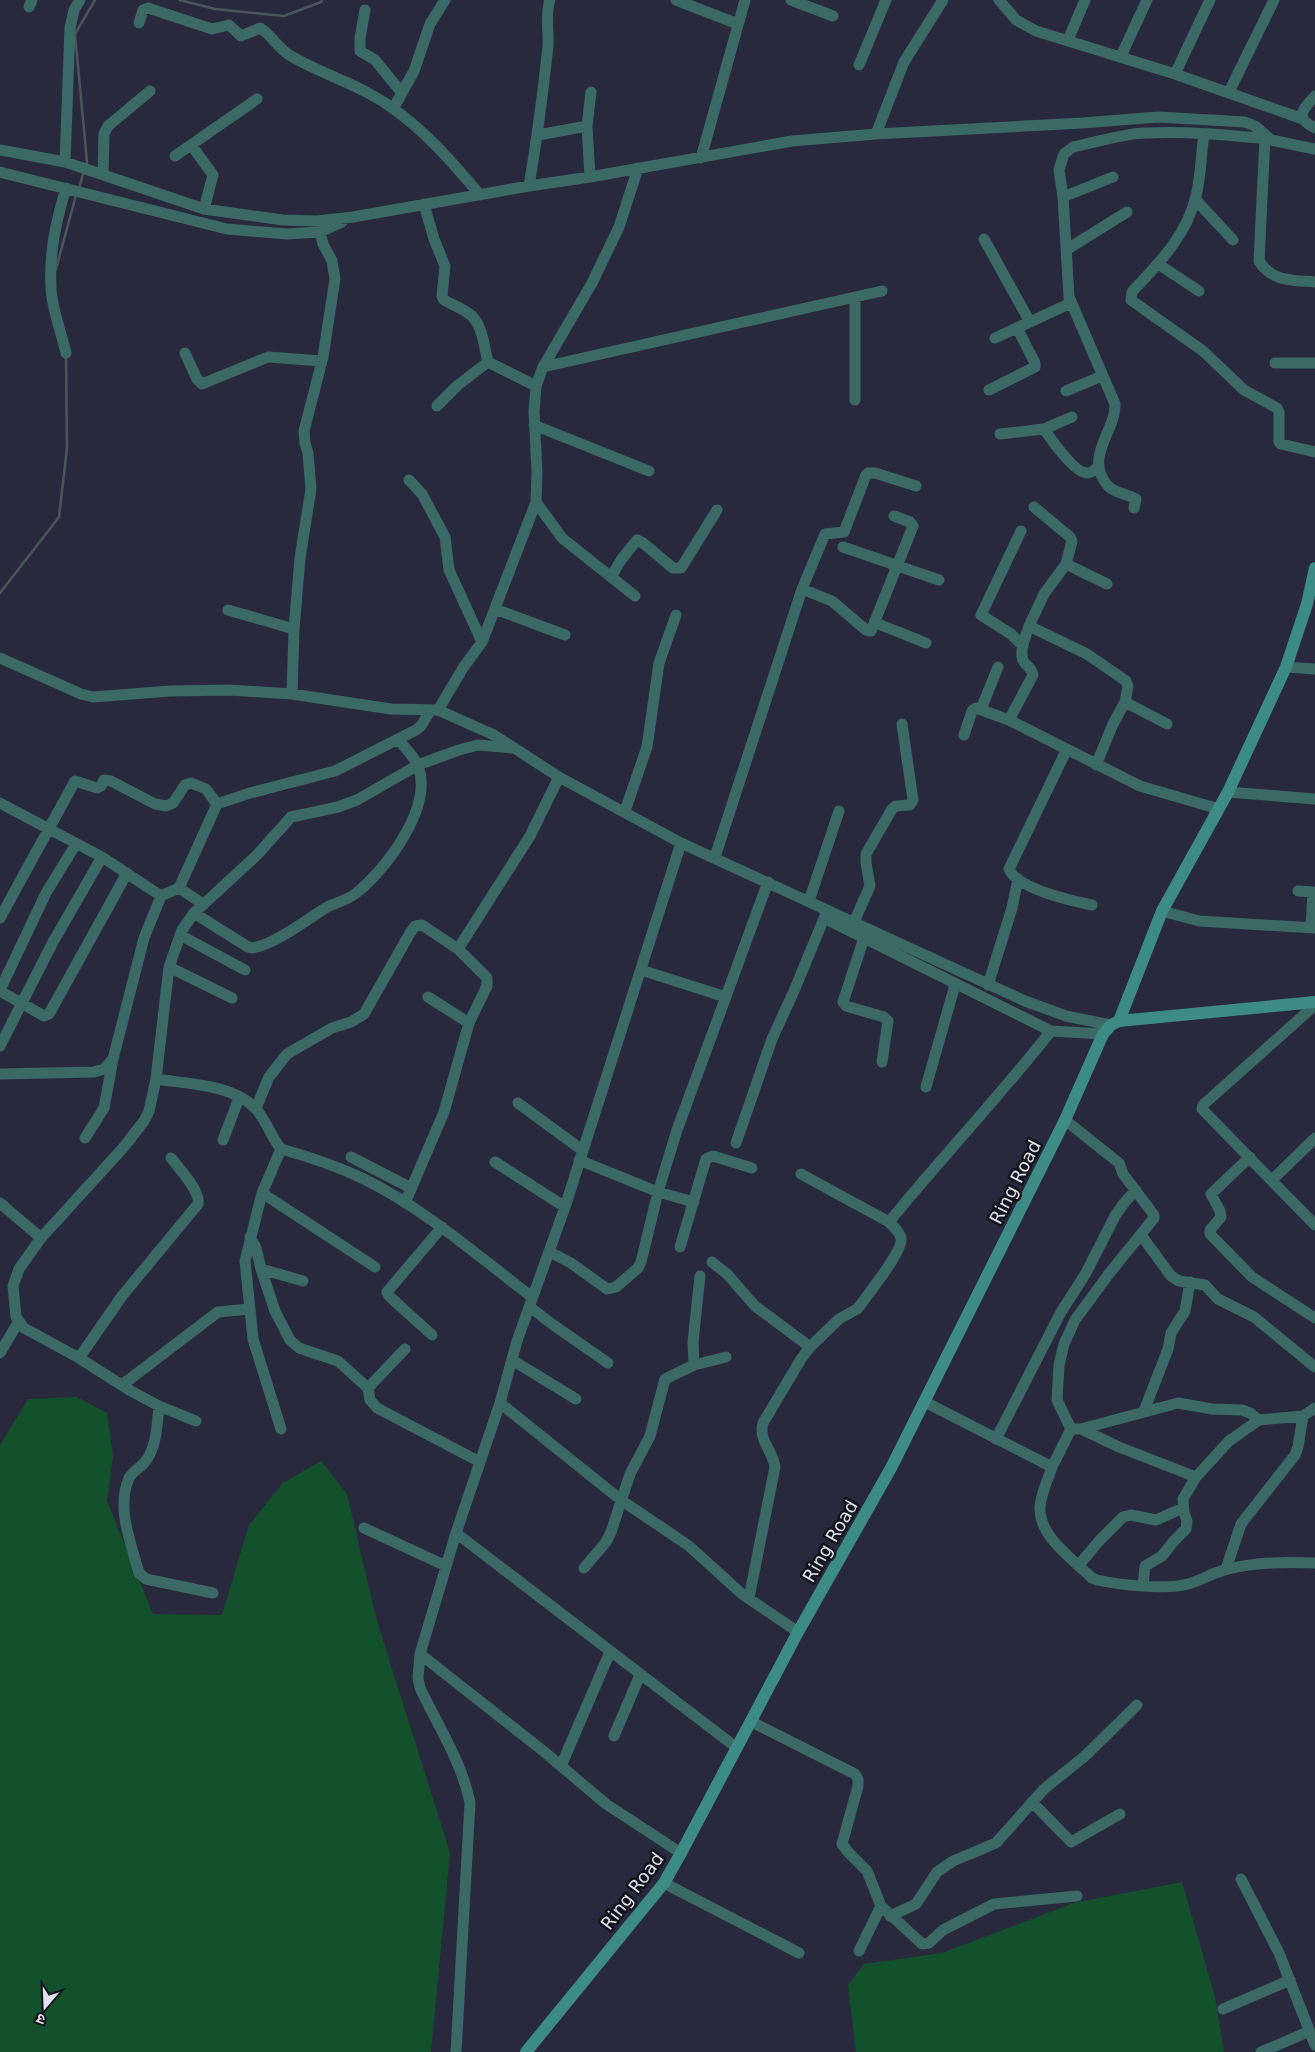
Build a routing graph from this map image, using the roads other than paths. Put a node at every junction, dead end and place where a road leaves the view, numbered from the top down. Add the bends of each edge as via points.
1 (80, 0) edge
2 (445, 0) edge
3 (550, 0) edge
4 (676, 0) edge
5 (746, 0) edge
6 (792, 0) edge
7 (886, 0) edge
8 (943, 0) edge
9 (999, 0) edge
10 (1086, 0) edge
11 (1147, 0) edge
12 (1210, 0) edge
13 (1274, 0) edge
14 (365, 10) dead end
15 (833, 16) dead end
16 (139, 23) dead end
17 (738, 24) junction
18 (1068, 40) junction
19 (1121, 56) junction
20 (859, 65) dead end
21 (1175, 74) junction
22 (150, 91) dead end
23 (591, 92) dead end
24 (1229, 92) junction
25 (402, 93) junction
26 (1315, 96) edge
27 (257, 99) dead end
28 (393, 110) junction
29 (1302, 119) junction
30 (587, 126) junction
31 (1315, 128) edge
32 (876, 134) junction
33 (1204, 134) junction
34 (538, 135) junction
35 (1267, 138) junction
36 (192, 146) junction
37 (1315, 149) edge
38 (0, 150) edge
39 (175, 156) dead end
40 (701, 158) junction
41 (65, 162) junction
42 (638, 168) junction
43 (0, 172) edge
44 (98, 174) junction
45 (590, 177) junction
46 (1112, 177) dead end
47 (529, 186) junction
48 (69, 189) junction
49 (480, 195) junction
50 (1063, 197) junction
51 (1195, 198) junction
52 (424, 204) junction
53 (204, 209) junction
54 (1127, 212) dead end
55 (353, 217) junction
56 (320, 232) junction
57 (984, 239) dead end
58 (1233, 240) dead end
59 (1066, 250) junction
60 (1158, 264) junction
61 (1315, 282) edge
62 (882, 291) dead end
63 (1200, 291) dead end
64 (855, 297) junction
65 (1071, 303) junction
66 (1030, 322) junction
67 (1017, 328) junction
68 (995, 338) dead end
69 (66, 353) dead end
70 (185, 353) dead end
71 (322, 361) junction
72 (488, 362) junction
73 (1275, 364) dead end
74 (1315, 364) edge
75 (543, 366) junction
76 (1102, 376) junction
77 (536, 386) junction
78 (989, 390) dead end
79 (1066, 391) dead end
80 (855, 400) dead end
81 (437, 406) dead end
82 (1072, 417) dead end
83 (534, 425) junction
84 (1044, 429) junction
85 (1000, 434) dead end
86 (1315, 452) edge
87 (1098, 467) junction
88 (649, 471) dead end
89 (408, 480) dead end
90 (916, 486) dead end
91 (536, 502) junction
92 (1034, 507) dead end
93 (1134, 508) dead end
94 (717, 510) dead end
95 (894, 516) dead end
96 (1020, 531) dead end
97 (843, 547) dead end
98 (1066, 564) junction
99 (897, 566) junction
100 (1315, 568) edge
101 (611, 577) junction
102 (939, 580) dead end
103 (1107, 584) dead end
104 (802, 589) junction
105 (634, 596) dead end
106 (1311, 605) edge
107 (495, 609) junction
108 (228, 610) dead end
109 (676, 615) dead end
110 (876, 623) junction
111 (1029, 626) junction
112 (294, 629) junction
113 (565, 635) dead end
114 (482, 642) junction
115 (926, 643) dead end
116 (1023, 646) junction
117 (0, 658) edge
118 (998, 667) dead end
119 (1286, 667) junction
120 (1315, 669) edge
121 (292, 694) junction
122 (1125, 702) junction
123 (981, 709) junction
124 (434, 711) junction
125 (1009, 720) junction
126 (902, 724) dead end
127 (1167, 724) dead end
128 (964, 735) dead end
129 (398, 739) junction
130 (516, 749) junction
131 (1067, 749) junction
132 (1096, 764) junction
133 (418, 765) junction
134 (559, 777) junction
135 (1228, 792) junction
136 (1315, 799) edge
137 (0, 803) edge
138 (217, 804) junction
139 (1219, 809) junction
140 (625, 811) junction
141 (839, 811) dead end
142 (48, 828) junction
143 (682, 843) junction
144 (76, 844) junction
145 (102, 857) junction
146 (715, 857) junction
147 (127, 873) junction
148 (1018, 879) junction
149 (768, 882) junction
150 (179, 888) junction
151 (1298, 891) dead end
152 (161, 896) junction
153 (809, 901) junction
154 (1092, 906) dead end
155 (198, 908) junction
156 (1162, 911) junction
157 (826, 914) junction
158 (0, 918) edge
159 (854, 922) junction
160 (1313, 928) edge
161 (180, 935) junction
162 (864, 938) junction
163 (458, 949) junction
164 (169, 967) junction
165 (245, 970) dead end
166 (641, 970) junction
167 (955, 985) junction
168 (988, 985) junction
169 (0, 991) edge
170 (428, 997) dead end
171 (726, 997) junction
172 (232, 998) dead end
173 (1315, 1004) edge
174 (22, 1005) junction
175 (469, 1023) junction
176 (1111, 1027) junction
177 (1051, 1031) junction
178 (0, 1046) edge
179 (113, 1059) junction
180 (882, 1062) dead end
181 (0, 1074) edge
182 (156, 1079) junction
183 (926, 1087) dead end
184 (239, 1098) junction
185 (518, 1103) dead end
186 (256, 1108) junction
187 (1065, 1120) junction
188 (85, 1138) dead end
189 (1315, 1138) edge
190 (224, 1140) dead end
191 (736, 1143) dead end
192 (282, 1149) junction
193 (581, 1155) junction
194 (351, 1157) dead end
195 (1250, 1157) junction
196 (171, 1158) dead end
197 (496, 1162) dead end
198 (752, 1168) dead end
199 (801, 1174) dead end
200 (1272, 1180) junction
201 (410, 1188) junction
202 (1136, 1190) junction
203 (658, 1192) junction
204 (262, 1193) junction
205 (405, 1202) junction
206 (694, 1202) junction
207 (0, 1203) edge
208 (565, 1207) junction
209 (889, 1222) junction
210 (1315, 1225) edge
211 (442, 1228) junction
212 (1141, 1235) junction
213 (41, 1238) junction
214 (250, 1238) junction
215 (680, 1247) dead end
216 (550, 1252) junction
217 (712, 1262) dead end
218 (375, 1267) dead end
219 (261, 1269) junction
220 (700, 1276) dead end
221 (303, 1281) dead end
222 (1190, 1282) junction
223 (531, 1302) junction
224 (249, 1310) junction
225 (1315, 1318) edge
226 (19, 1321) junction
227 (432, 1335) dead end
228 (810, 1347) junction
229 (405, 1350) dead end
230 (0, 1354) edge
231 (726, 1357) dead end
232 (79, 1358) junction
233 (512, 1360) junction
234 (608, 1363) dead end
235 (694, 1365) junction
236 (1315, 1367) edge
237 (122, 1385) junction
238 (368, 1388) junction
239 (576, 1399) dead end
240 (925, 1402) junction
241 (500, 1403) junction
242 (159, 1406) junction
243 (1315, 1408) edge
244 (1144, 1411) junction
245 (1303, 1416) junction
246 (1259, 1420) junction
247 (196, 1421) dead end
248 (281, 1429) dead end
249 (1076, 1429) junction
250 (996, 1438) junction
251 (480, 1462) junction
252 (1052, 1467) junction
253 (1196, 1477) junction
254 (621, 1500) junction
255 (1183, 1508) junction
256 (364, 1528) dead end
257 (456, 1533) junction
258 (1315, 1563) edge
259 (1079, 1565) junction
260 (446, 1566) junction
261 (584, 1568) dead end
262 (1226, 1569) junction
263 (1143, 1585) junction
264 (213, 1594) dead end
265 (749, 1598) junction
266 (798, 1632) junction
267 (610, 1652) junction
268 (420, 1654) junction
269 (640, 1675) junction
270 (1137, 1705) dead end
271 (752, 1722) junction
272 (614, 1736) dead end
273 (737, 1748) junction
274 (561, 1766) junction
275 (1032, 1802) junction
276 (1120, 1814) dead end
277 (681, 1854) junction
278 (1241, 1879) dead end
279 (664, 1882) junction
280 (1078, 1896) dead end
281 (880, 1906) junction
282 (890, 1916) junction
283 (859, 1950) dead end
284 (799, 1953) dead end
285 (1290, 1980) junction
286 (1223, 2009) dead end
287 (1310, 2031) junction
288 (1315, 2044) edge
289 (456, 2052) edge
290 (526, 2052) edge
291 (1262, 2052) edge

1 - 41 street via 70,28
2 - 25 street via 430,24
3 - 34 street
4 - 17 street
5 - 17 street
6 - 15 street
7 - 20 street
8 - 32 street via 904,62
9 - 18 street via 1026,27
10 - 18 street
11 - 19 street
12 - 21 street
13 - 24 street
14 - 25 street via 360,51 376,60
16 - 28 street via 143,10 148,8 214,30 229,24 241,36 260,28 284,52 372,95
17 - 40 street
18 - 19 street
19 - 21 street
21 - 24 street
22 - 44 street via 108,126
23 - 30 street
24 - 29 street
25 - 28 street
26 - 29 street via 1304,109
27 - 36 street
28 - 49 street via 442,153
29 - 31 street
30 - 34 street
30 - 45 street
32 - 35 street via 1158,116 1245,122 1255,126
32 - 40 street via 792,141
33 - 35 street
33 - 50 street via 1145,133 1073,147 1066,151 1060,165
33 - 51 street
34 - 47 street
35 - 37 street
35 - 61 street via 1259,260 1269,274 1276,277
36 - 39 street
36 - 53 street via 213,175
38 - 41 street
40 - 42 street
41 - 44 street
42 - 45 street
42 - 75 street via 620,227 592,283
43 - 48 street
44 - 53 street
45 - 47 street
46 - 50 street
47 - 49 street
48 - 56 street via 227,229 287,234
48 - 69 street via 56,222 51,288
49 - 52 street
50 - 59 street
51 - 58 street
51 - 60 street via 1183,229 1169,253
52 - 55 street
52 - 72 street via 445,266 442,296 475,320
53 - 55 street via 283,220
54 - 59 street
55 - 56 street
56 - 71 street via 335,272
57 - 66 street
59 - 65 street
60 - 63 street
60 - 86 street via 1132,292 1131,300 1203,351 1244,390 1277,408 1280,444
62 - 64 street
64 - 75 street
64 - 80 street
65 - 66 street
65 - 76 street
66 - 67 street
67 - 68 street
67 - 78 street via 1035,363 1034,367
70 - 71 street via 202,384 268,357
71 - 112 street via 304,431 311,489 300,558
72 - 77 street
72 - 81 street
73 - 74 street
75 - 77 street
76 - 79 street
76 - 87 street via 1116,408 1101,445
77 - 83 street
82 - 84 street
83 - 88 street
83 - 91 street
84 - 85 street
84 - 87 street via 1064,457 1084,472 1089,473
87 - 93 street via 1108,486 1136,499
89 - 114 street via 422,494 445,537 449,570
90 - 104 street via 868,473 844,532 825,534
91 - 101 street via 562,538
91 - 107 street
92 - 98 street via 1072,539
94 - 101 street via 681,568 673,568 637,540
95 - 99 street via 913,526
96 - 116 street via 981,615 1011,634
97 - 99 street
98 - 103 street
98 - 111 street via 1044,594
99 - 102 street
99 - 110 street
100 - 106 street, Ring Road
101 - 105 street
104 - 110 street via 832,601 866,630 871,631
104 - 146 street
106 - 119 street, Ring Road
107 - 113 street
107 - 114 street
108 - 112 street
109 - 140 street via 659,663 646,747
110 - 115 street
111 - 116 street
111 - 122 street via 1087,654 1126,681
112 - 121 street
114 - 124 street
116 - 125 street via 1023,658 1033,675
117 - 121 street via 93,697 229,690
118 - 123 street
119 - 120 street
119 - 135 street, Ring Road
121 - 124 street via 391,709
122 - 127 street
122 - 132 street
123 - 125 street
123 - 128 street via 976,708 972,712
124 - 129 street via 421,726
124 - 130 street via 494,734
125 - 131 street
126 - 159 street via 913,800 892,809 868,850 870,886
129 - 133 street
129 - 138 street via 335,771
130 - 133 street via 472,746
130 - 134 street
131 - 132 street
131 - 148 street via 1009,867
132 - 139 street via 1140,786
133 - 155 street via 338,808 291,817 257,855
133 - 155 street via 421,778 416,812 394,852 353,896 331,904 291,930 253,948
134 - 140 street
134 - 163 street via 530,836
135 - 136 street
135 - 139 street, Ring Road
137 - 142 street
138 - 142 street via 206,789 191,783 185,785 173,803 166,806 111,780 104,780 97,788 75,782
138 - 150 street
139 - 156 street, Ring Road
140 - 143 street
141 - 153 street
142 - 144 street
142 - 158 street
143 - 146 street
143 - 166 street
144 - 145 street
144 - 169 street via 46,894
145 - 147 street
145 - 174 street via 53,942
146 - 149 street
147 - 152 street
147 - 174 street via 49,1014 44,1016
148 - 154 street via 1058,899
148 - 168 street
149 - 153 street
149 - 171 street
150 - 152 street
150 - 155 street
151 - 160 street via 1313,892
152 - 179 street via 144,938
153 - 157 street
155 - 161 street
156 - 160 street via 1199,921
156 - 176 street, Ring Road
157 - 159 street
157 - 162 street
157 - 191 street via 772,1039
159 - 168 street
161 - 164 street
161 - 165 street
162 - 167 street
162 - 180 street via 843,1002 846,1006 888,1021
163 - 175 street via 488,980 487,990
163 - 186 street via 422,926 414,928 364,1014 287,1054 269,1077
164 - 172 street
164 - 182 street
166 - 171 street
166 - 193 street
167 - 177 street
167 - 183 street
168 - 176 street via 1066,1016
169 - 174 street
170 - 175 street
171 - 203 street
173 - 176 street
173 - 195 street via 1203,1105 1205,1113
174 - 178 street
175 - 201 street via 444,1112
176 - 177 street
176 - 187 street, Ring Road
177 - 209 street
179 - 181 street via 104,1069 94,1072
179 - 188 street via 104,1108
182 - 184 street via 217,1089
182 - 213 street via 144,1121
184 - 186 street
184 - 190 street
185 - 193 street
186 - 192 street
187 - 202 street via 1119,1163
187 - 240 street, Ring Road
189 - 200 street
192 - 204 street
192 - 205 street via 340,1168
193 - 203 street
193 - 208 street
194 - 201 street
195 - 200 street
195 - 225 street via 1211,1194 1221,1217 1210,1234 1252,1277
196 - 232 street via 197,1193 198,1204 122,1296
197 - 208 street
198 - 206 street via 708,1157
199 - 209 street
200 - 210 street
201 - 205 street
202 - 212 street via 1154,1214
202 - 250 street via 1116,1216 1061,1312
203 - 206 street
203 - 216 street via 641,1262 616,1288 604,1288 571,1262
204 - 214 street
204 - 218 street
205 - 211 street
206 - 215 street
207 - 213 street
208 - 216 street
209 - 228 street via 901,1235 893,1260 857,1308 839,1319
211 - 223 street
211 - 227 street via 387,1292
212 - 222 street via 1170,1276
212 - 249 street via 1075,1320 1064,1344 1059,1365 1058,1400 1061,1410
213 - 226 street via 15,1279 15,1312
214 - 219 street
214 - 224 street via 244,1261
216 - 223 street
217 - 228 street via 755,1306
219 - 221 street
219 - 238 street via 275,1311 290,1340 299,1348 338,1361
220 - 235 street via 693,1342
222 - 236 street via 1205,1285 1218,1299 1254,1317
222 - 244 street via 1185,1311 1171,1333
223 - 233 street
223 - 234 street via 552,1324
224 - 237 street via 218,1312
224 - 248 street via 253,1339
226 - 230 street
226 - 232 street via 32,1333
228 - 265 street via 761,1430 774,1467
229 - 238 street
231 - 235 street
232 - 237 street
233 - 239 street
233 - 241 street
235 - 254 street via 665,1379 650,1436 632,1468
237 - 242 street
238 - 251 street via 370,1400 376,1408
240 - 250 street
240 - 266 street, Ring Road via 865,1516
241 - 251 street
241 - 254 street
242 - 247 street
242 - 264 street via 150,1453 132,1473 125,1493 124,1516 139,1573 146,1579
243 - 245 street
244 - 246 street via 1184,1403 1212,1409 1242,1410
244 - 249 street
245 - 246 street
245 - 262 street via 1295,1455 1241,1524
246 - 253 street via 1229,1441
249 - 252 street
249 - 253 street
250 - 252 street
251 - 257 street
252 - 259 street via 1040,1502 1041,1517 1050,1538
253 - 255 street via 1185,1493
254 - 261 street via 609,1538
254 - 265 street via 689,1546
255 - 259 street via 1156,1520 1135,1515 1123,1518
255 - 263 street via 1186,1529 1162,1556 1145,1566
256 - 260 street
257 - 260 street
257 - 267 street
258 - 262 street via 1264,1562
259 - 263 street via 1097,1580
260 - 268 street
262 - 263 street via 1180,1586
265 - 266 street
266 - 271 street, Ring Road
267 - 269 street
267 - 274 street
268 - 274 street
268 - 289 street via 420,1688 456,1759 470,1803
269 - 272 street
269 - 273 street
270 - 275 street
271 - 273 street, Ring Road
271 - 281 street via 855,1774 858,1786 842,1844 867,1871
273 - 277 street, Ring Road
274 - 277 street via 606,1804
275 - 276 street via 1071,1842
275 - 282 street via 996,1843 945,1866 916,1904
277 - 279 street, Ring Road
278 - 285 street
279 - 284 street
279 - 290 street, Ring Road
280 - 282 street via 994,1904 943,1930 927,1944 922,1944
281 - 282 street
281 - 283 street
285 - 286 street
285 - 287 street
287 - 288 street
287 - 291 street

